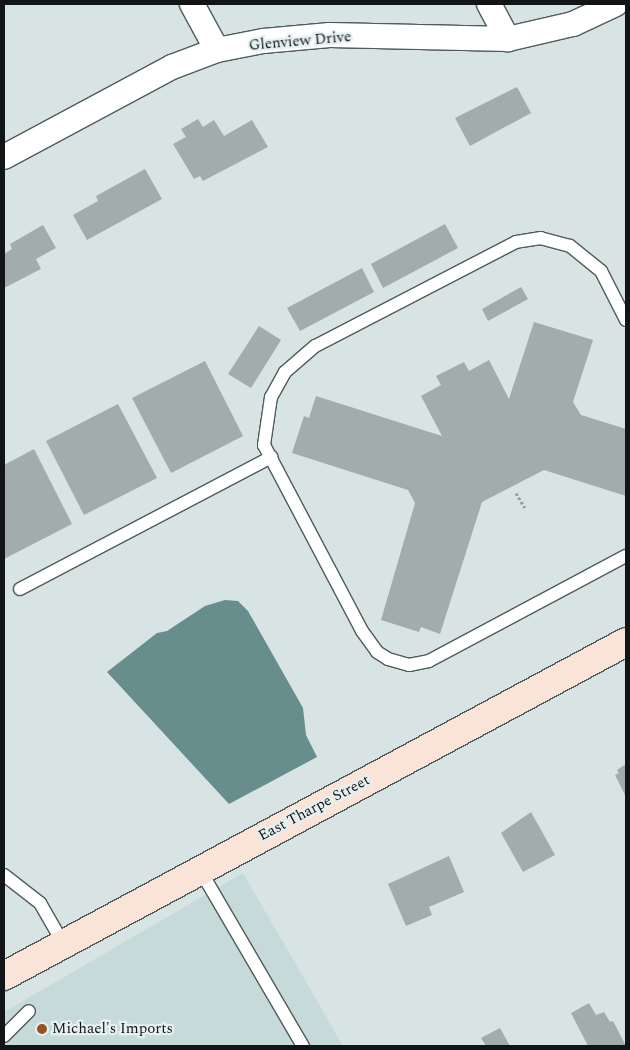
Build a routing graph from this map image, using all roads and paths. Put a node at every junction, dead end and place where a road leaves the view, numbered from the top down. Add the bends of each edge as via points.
1 (192, 4) edge
2 (489, 4) edge
3 (616, 4) edge
4 (508, 39) junction
5 (217, 50) junction
6 (4, 157) edge
7 (626, 320) edge
8 (271, 457) junction
9 (516, 493) dead end
10 (524, 508) dead end
11 (626, 556) edge
12 (20, 589) dead end
13 (626, 642) edge
14 (200, 870) junction
15 (4, 876) edge
16 (63, 943) junction
17 (4, 976) edge
18 (29, 1011) dead end
19 (4, 1033) edge
20 (303, 1046) edge

1 - 5 street
2 - 4 street
3 - 4 street, Glenview Drive via 573,24
4 - 5 street, Glenview Drive via 330,35 264,41
5 - 6 street, Glenview Drive via 172,67
7 - 8 lane via 601,270 570,246 541,238 516,242 315,346 285,372 271,397 264,445
8 - 11 lane via 362,631 376,652 409,665 429,661
8 - 12 lane
9 - 10 path
13 - 14 main road, East Tharpe Street
14 - 16 main road, East Tharpe Street
14 - 20 lane
15 - 16 lane via 40,903
16 - 17 main road, East Tharpe Street
18 - 19 lane

